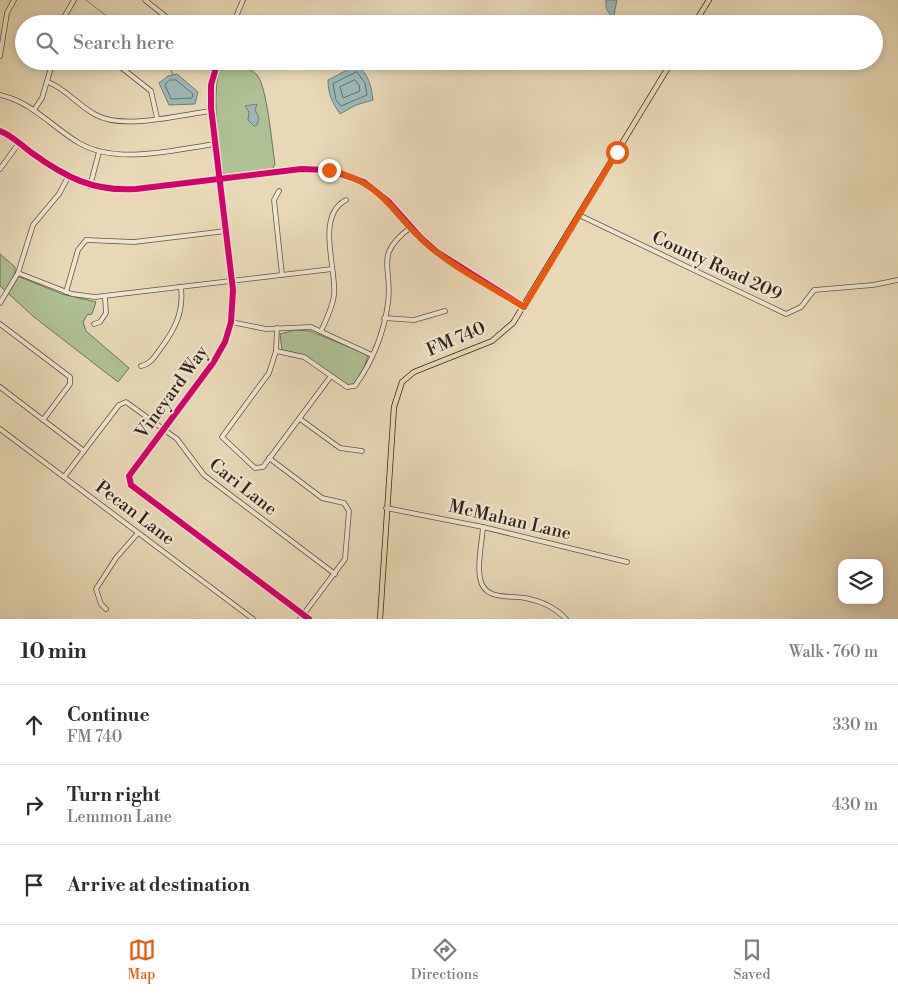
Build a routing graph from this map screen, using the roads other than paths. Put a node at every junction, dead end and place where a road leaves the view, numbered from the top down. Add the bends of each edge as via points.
1 (14, 0) edge
2 (74, 0) edge
3 (145, 0) edge
4 (243, 0) edge
5 (709, 0) edge
6 (65, 15) edge
7 (164, 15) edge
8 (237, 15) edge
9 (700, 15) edge
10 (0, 56) edge
11 (51, 70) edge
12 (124, 70) edge
13 (215, 70) edge
14 (667, 70) edge
15 (48, 82) junction
16 (0, 95) edge
17 (34, 110) junction
18 (212, 111) junction
19 (157, 118) junction
20 (0, 131) edge
21 (19, 144) junction
22 (215, 144) junction
23 (99, 152) junction
24 (0, 169) edge
25 (68, 177) junction
26 (219, 178) junction
27 (90, 186) junction
28 (279, 191) dead end
29 (346, 200) dead end
30 (579, 215) junction
31 (411, 227) junction
32 (226, 231) junction
33 (332, 269) junction
34 (18, 274) junction
35 (282, 275) junction
36 (898, 280) edge
37 (232, 281) junction
38 (181, 287) junction
39 (66, 292) junction
40 (105, 297) junction
41 (0, 303) edge
42 (524, 307) junction
43 (445, 311) dead end
44 (384, 318) junction
45 (231, 322) junction
46 (0, 324) edge
47 (94, 324) dead end
48 (276, 328) junction
49 (321, 331) junction
50 (276, 351) junction
51 (372, 355) junction
52 (141, 366) dead end
53 (331, 376) junction
54 (0, 387) edge
55 (300, 419) junction
56 (43, 420) junction
57 (0, 429) edge
58 (164, 429) junction
59 (84, 451) junction
60 (362, 451) dead end
61 (269, 458) junction
62 (64, 477) junction
63 (386, 508) junction
64 (483, 527) junction
65 (138, 533) junction
66 (627, 562) dead end
67 (335, 574) junction
68 (106, 609) dead end
69 (304, 615) junction
70 (254, 619) edge
71 (300, 619) edge
72 (309, 619) edge
73 (380, 619) edge
74 (566, 619) edge

1 - 10 street via 7,13
2 - 6 street
3 - 7 street
4 - 8 street
5 - 9 main road
11 - 15 street
12 - 19 street via 151,92
13 - 18 street, Vineyard Way via 211,85
14 - 30 main road, FM 740 / FM 740
15 - 17 street
15 - 19 street via 101,117 121,121
16 - 17 street
17 - 23 street via 79,143
18 - 19 street
18 - 22 street, Vineyard Way
20 - 21 street
21 - 24 street
21 - 25 street
22 - 23 street via 126,155
22 - 26 street, Vineyard Way
23 - 27 street
25 - 27 street
25 - 34 street via 59,194 32,227
26 - 27 street via 122,190
26 - 31 street via 302,169 342,173 373,188
26 - 32 street, Vineyard Way
28 - 35 street via 274,200
29 - 33 street via 338,206 329,229
30 - 36 street, County Road 209 via 786,314 801,307 814,290
30 - 42 main road, FM 740 / FM 740
31 - 42 street via 437,252
31 - 44 street via 395,241 387,257 388,294
32 - 37 street, Vineyard Way
32 - 39 street via 134,242 86,240 78,250
33 - 35 street
33 - 49 street via 334,300
34 - 39 street
34 - 41 street
35 - 37 street
37 - 38 street
37 - 45 street, Vineyard Way
38 - 40 street
38 - 52 street via 181,309 175,328 150,362
39 - 40 street via 83,297
40 - 47 street via 105,316
42 - 63 main road, FM 740 / FM 740 via 513,323 492,341 421,369 402,382 394,407
43 - 44 street via 414,320
44 - 51 street
45 - 48 street
45 - 58 street, Vineyard Way via 225,342 213,363
46 - 56 street via 70,377 70,384
48 - 49 street via 306,326
48 - 50 street
49 - 51 street
50 - 53 street via 304,357
50 - 61 street via 266,378 222,435 257,469 263,467
51 - 53 street via 353,387 347,387
53 - 55 street
54 - 56 street
55 - 60 street via 340,448
55 - 61 street
56 - 59 street
57 - 62 street, Pecan Lane
58 - 59 street, Cari Lane via 124,402 118,405
58 - 67 street, Cari Lane via 182,444 204,476
58 - 69 street, Vineyard Way via 129,476 131,485
59 - 62 street, Cari Lane
61 - 67 street via 322,498 344,503 348,508 347,553
62 - 65 street, Pecan Lane
63 - 64 street, McMahan Lane
63 - 73 main road, FM 740 / FM 740
64 - 66 street, McMahan Lane
64 - 74 street via 479,577 487,592 547,604
65 - 68 street via 116,558 96,589
65 - 70 street, Pecan Lane
67 - 69 street
69 - 71 street
69 - 72 street, Vineyard Way

